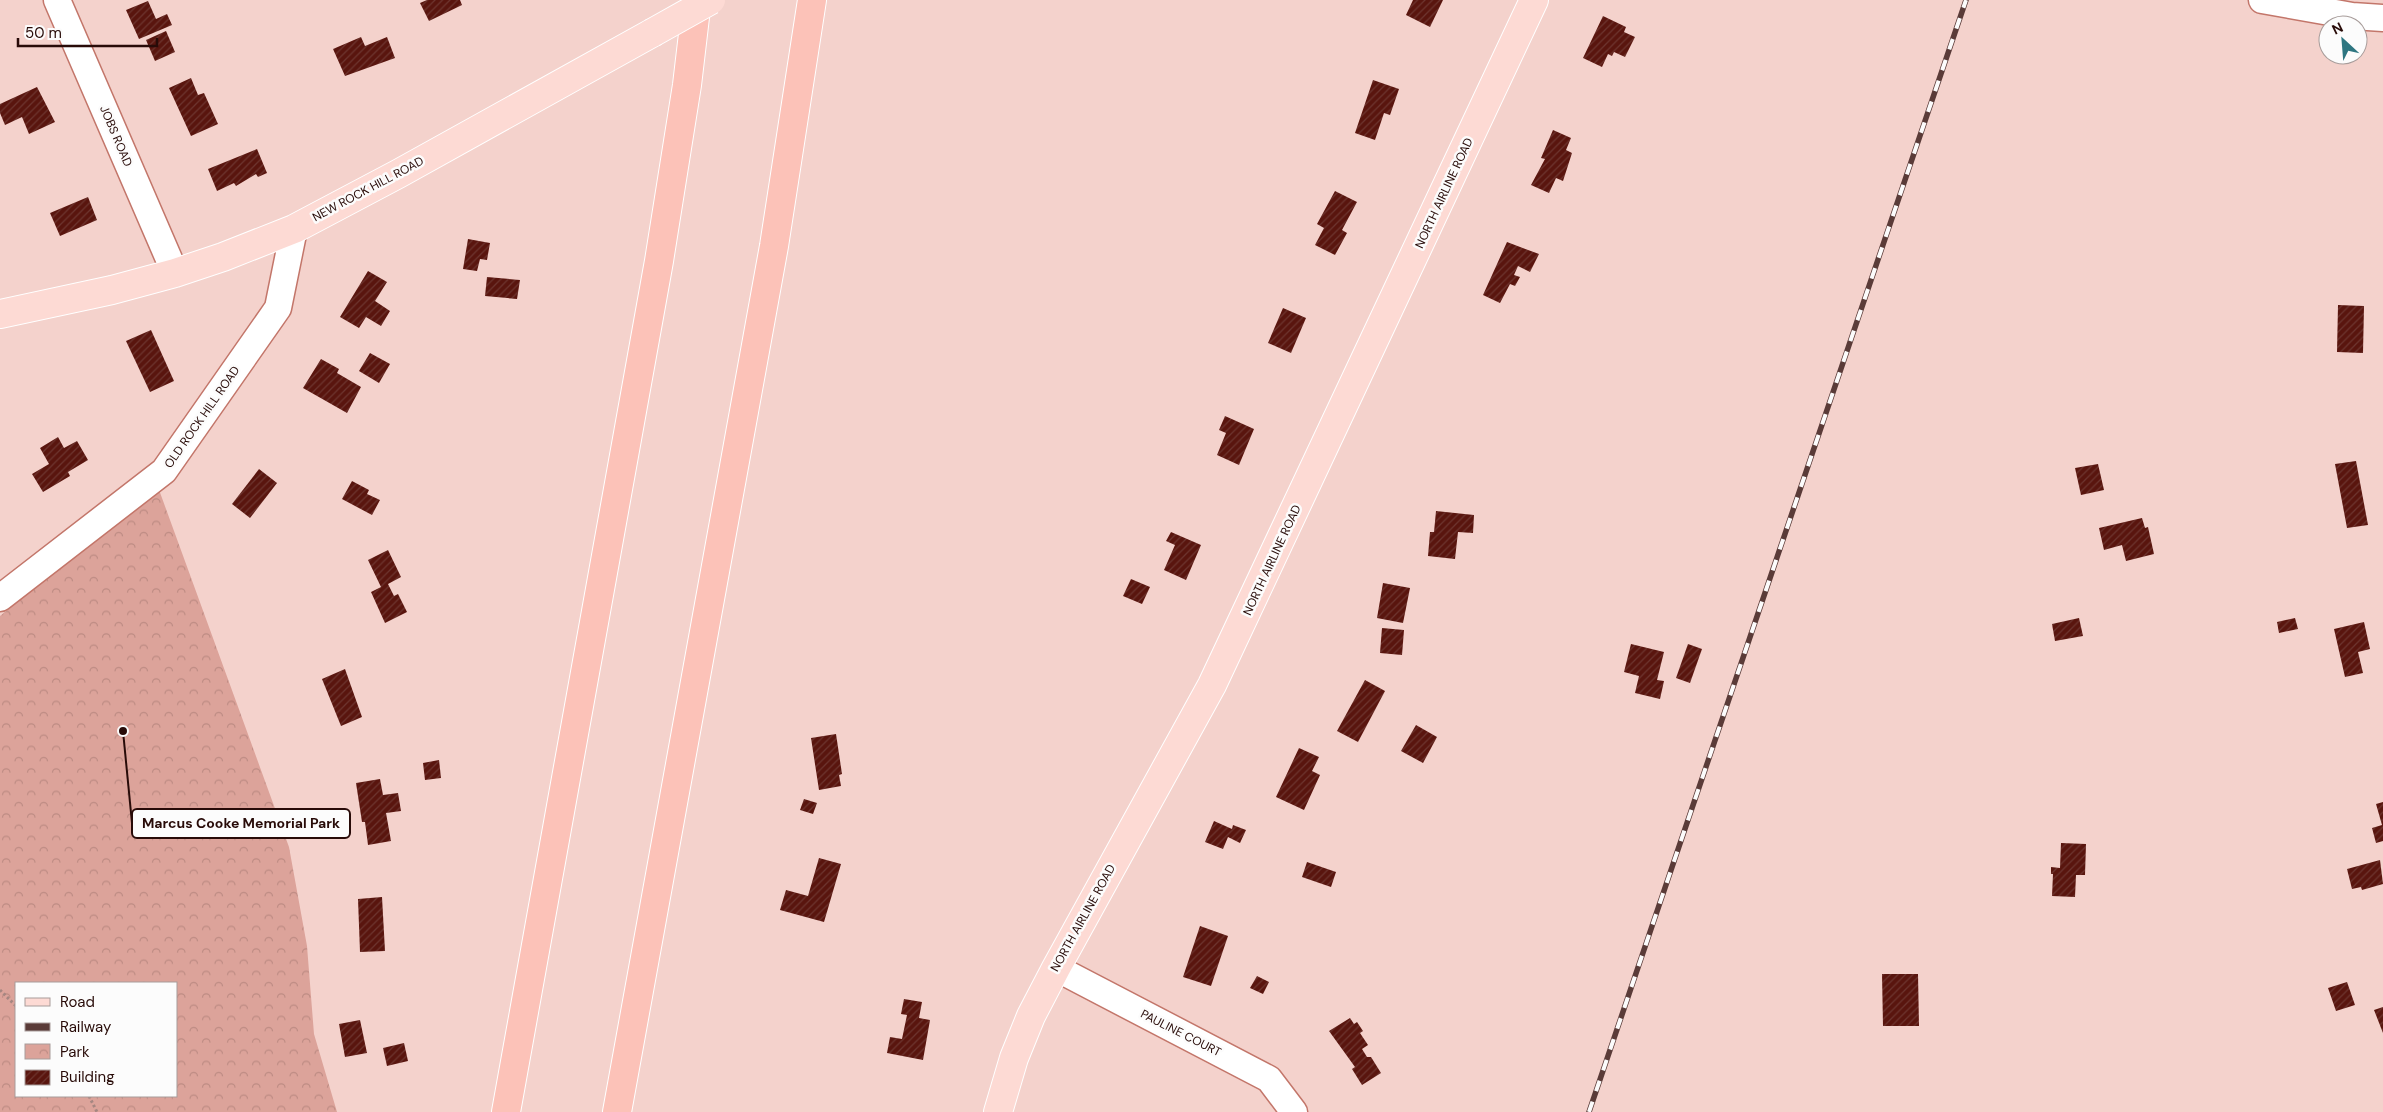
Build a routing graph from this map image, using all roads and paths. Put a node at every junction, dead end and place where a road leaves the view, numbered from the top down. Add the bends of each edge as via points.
1 (57, 0) edge
2 (697, 0) edge
3 (711, 0) edge
4 (812, 0) edge
5 (1534, 0) edge
6 (2262, 0) edge
7 (2383, 18) edge
8 (294, 229) junction
9 (175, 273) junction
10 (0, 314) edge
11 (0, 598) edge
12 (1056, 968) junction
13 (0, 990) edge
14 (15, 1005) edge
15 (90, 1097) edge
16 (97, 1112) edge
17 (506, 1112) edge
18 (617, 1112) edge
19 (998, 1112) edge
20 (1294, 1112) edge

1 - 9 street, JOBS ROAD
2 - 17 highway via 687,86 647,332
3 - 8 main road, NEW ROCK HILL ROAD, bridge
4 - 18 highway via 774,246
5 - 12 main road, NORTH AIRLINE ROAD via 1212,686
6 - 7 street via 2352,16
8 - 9 main road, NEW ROCK HILL ROAD
8 - 11 street, OLD ROCK HILL ROAD via 278,308 164,471
9 - 10 main road, NEW ROCK HILL ROAD
12 - 19 main road, NORTH AIRLINE ROAD via 1014,1058
12 - 20 street, PAULINE COURT via 1269,1078
13 - 14 path
15 - 16 path

